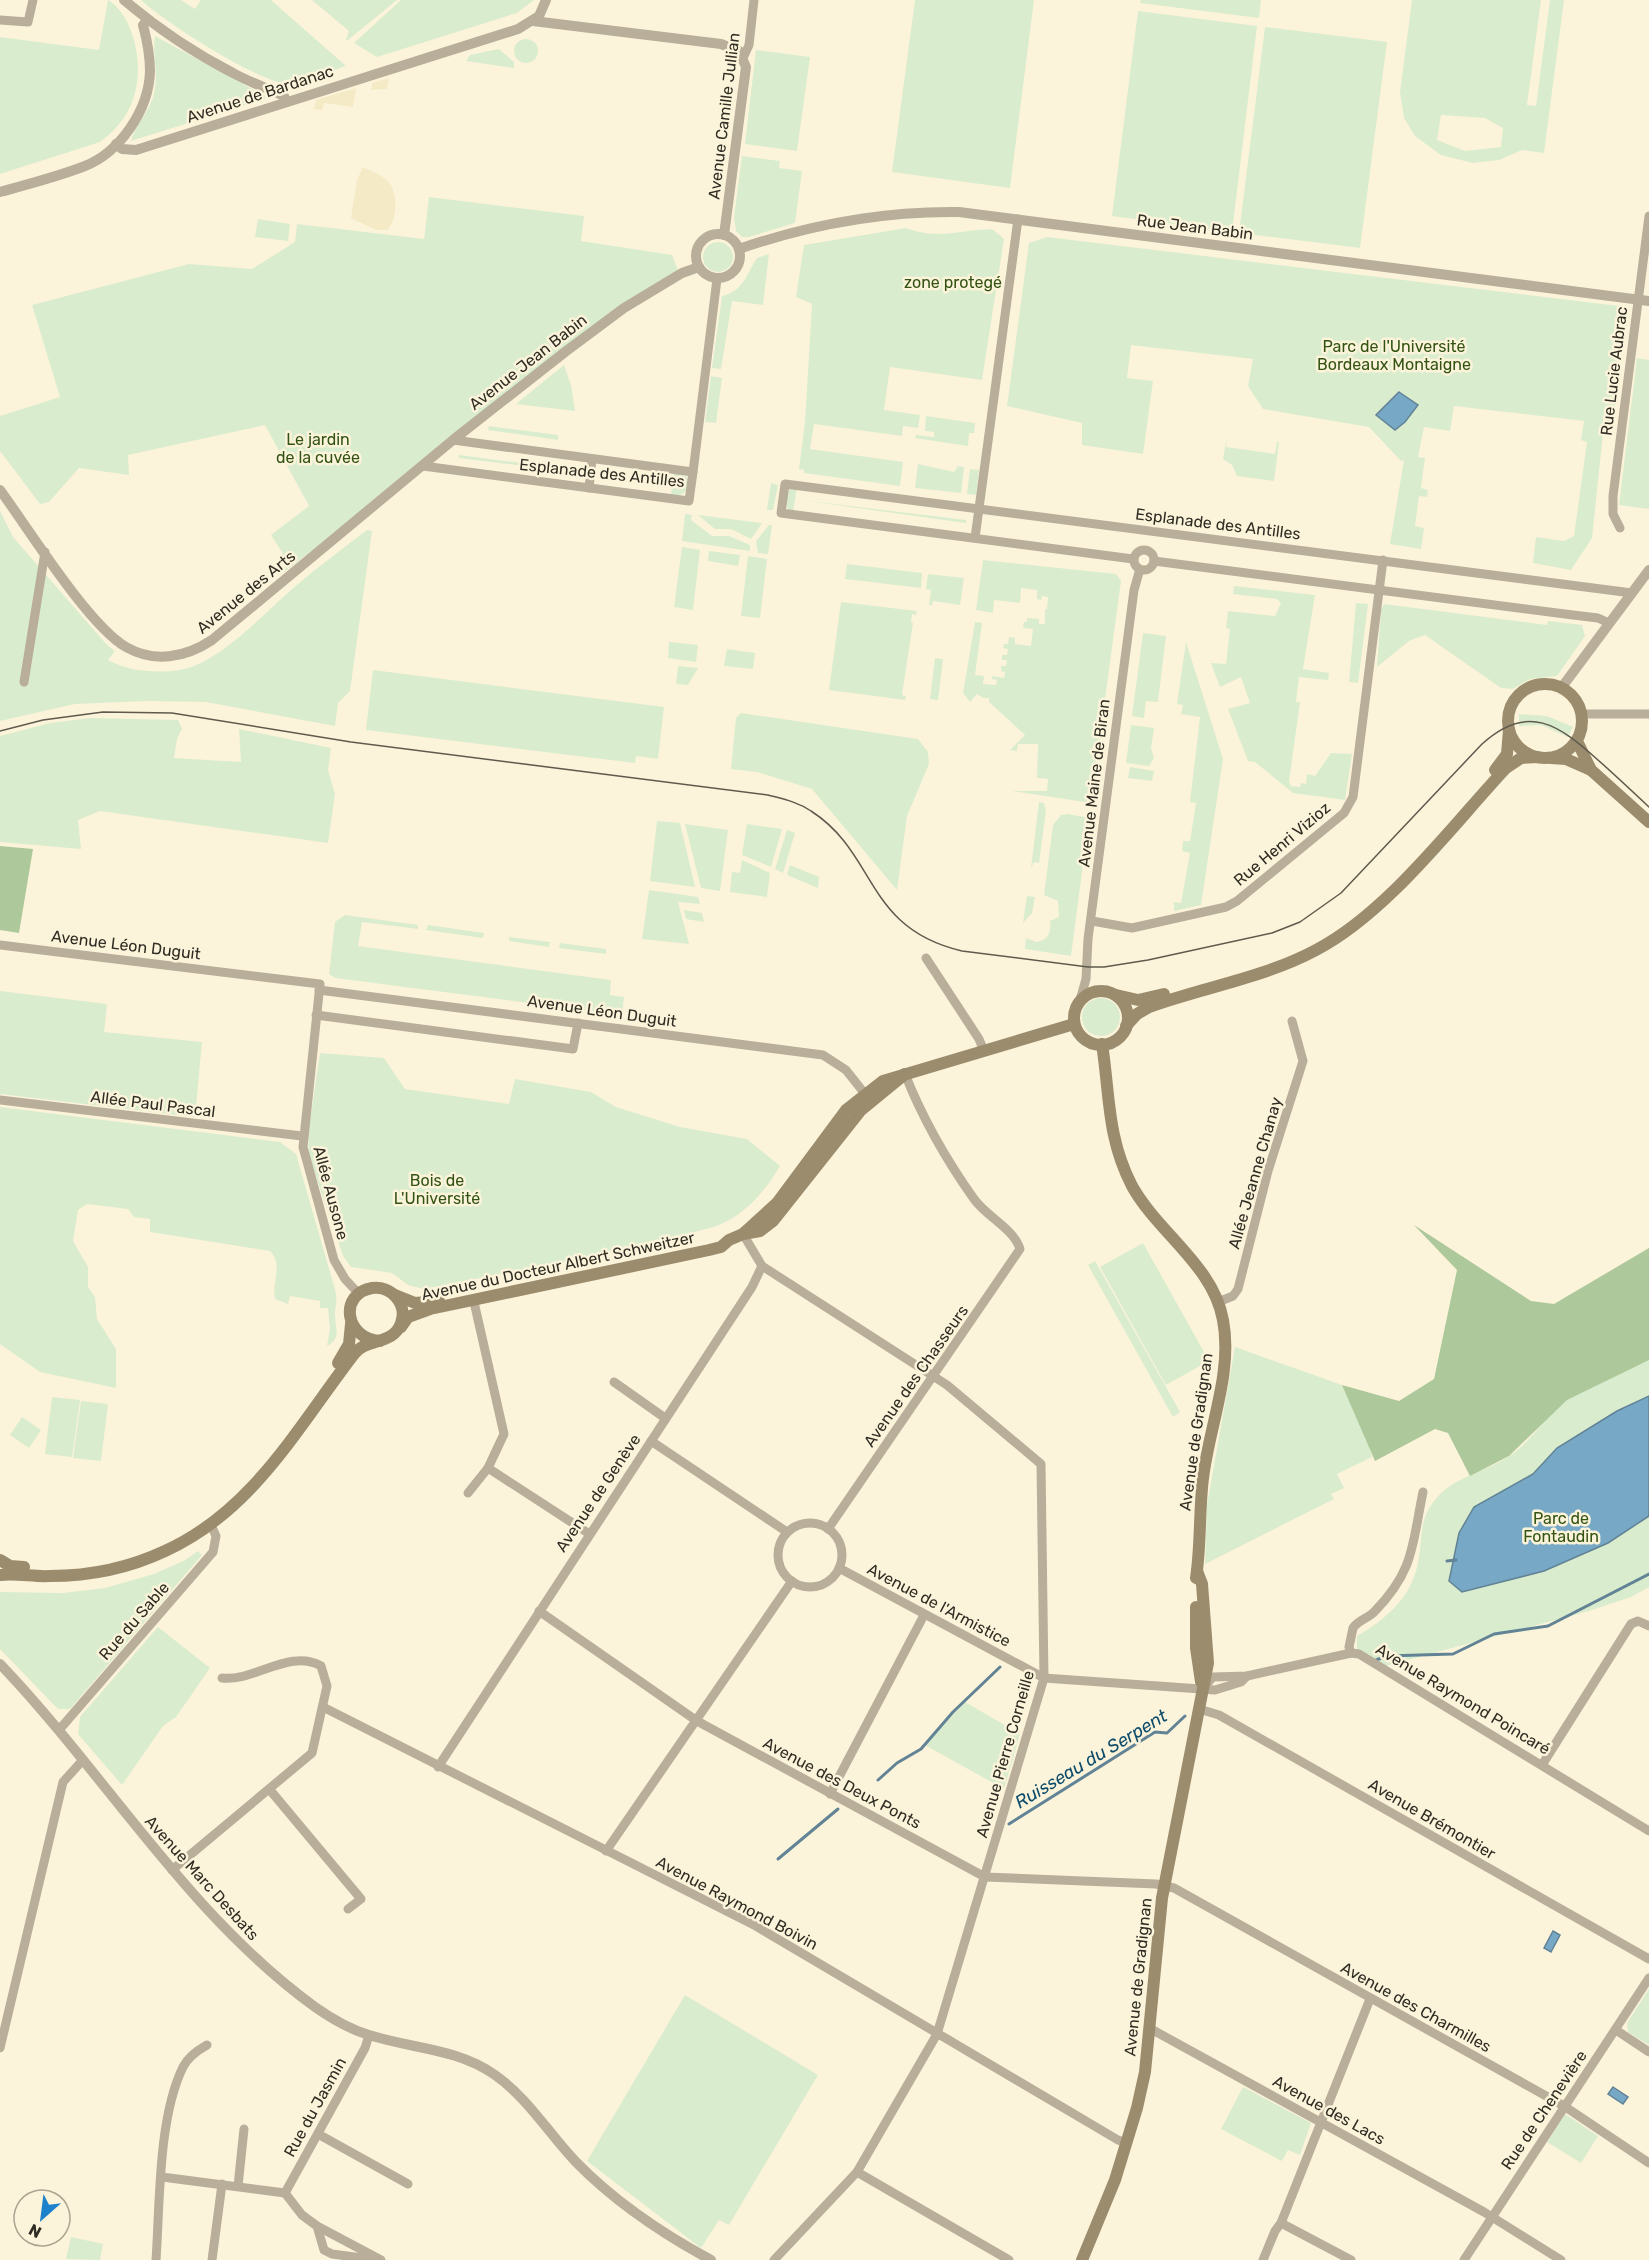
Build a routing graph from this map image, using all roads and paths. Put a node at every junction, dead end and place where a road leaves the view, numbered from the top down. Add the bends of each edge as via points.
1 (33, 0) edge
2 (124, 0) edge
3 (546, 0) edge
4 (754, 0) edge
5 (0, 20) edge
6 (147, 20) junction
7 (533, 21) junction
8 (744, 56) junction
9 (286, 102) junction
10 (116, 144) junction
11 (0, 192) edge
12 (1649, 216) edge
13 (1018, 219) junction
14 (724, 235) junction
15 (739, 249) junction
16 (699, 267) junction
17 (717, 279) junction
18 (1643, 300) edge
19 (453, 440) junction
20 (592, 459) junction
21 (423, 466) junction
22 (693, 472) junction
23 (589, 488) junction
24 (0, 490) edge
25 (387, 496) joint
26 (979, 508) junction
27 (1620, 528) dead end
28 (1144, 530) junction
29 (975, 538) junction
30 (1142, 549) junction
31 (45, 552) junction
32 (1133, 559) junction
33 (1383, 560) junction
34 (1154, 561) junction
35 (1140, 569) junction
36 (1649, 570) edge
37 (1379, 591) junction
38 (1632, 593) junction
39 (1609, 624) junction
40 (24, 682) dead end
41 (1562, 687) junction
42 (1582, 714) junction
43 (1649, 714) edge
44 (1509, 730) junction
45 (1576, 741) junction
46 (1544, 757) junction
47 (1591, 770) junction
48 (1649, 822) edge
49 (1092, 921) junction
50 (0, 945) edge
51 (926, 958) dead end
52 (320, 987) junction
53 (1116, 995) junction
54 (1080, 1000) junction
55 (316, 1015) junction
56 (1292, 1021) dead end
57 (578, 1023) junction
58 (1074, 1024) junction
59 (1126, 1026) junction
60 (1102, 1044) junction
61 (984, 1051) junction
62 (904, 1074) junction
63 (865, 1094) junction
64 (0, 1100) edge
65 (302, 1136) junction
66 (743, 1234) junction
67 (729, 1240) junction
68 (762, 1266) junction
69 (359, 1294) junction
70 (394, 1294) junction
71 (474, 1302) junction
72 (1218, 1302) junction
73 (351, 1323) junction
74 (398, 1330) junction
75 (380, 1341) junction
76 (933, 1377) junction
77 (614, 1382) dead end
78 (665, 1418) junction
79 (651, 1441) junction
80 (488, 1468) junction
81 (468, 1492) dead end
82 (1423, 1492) dead end
83 (212, 1525) junction
84 (828, 1529) junction
85 (787, 1532) junction
86 (588, 1533) junction
87 (0, 1560) edge
88 (839, 1568) junction
89 (0, 1575) edge
90 (792, 1581) junction
91 (539, 1611) junction
92 (924, 1615) junction
93 (1649, 1626) edge
94 (1351, 1653) junction
95 (0, 1664) edge
96 (222, 1678) dead end
97 (1044, 1678) junction
98 (1202, 1689) junction
99 (323, 1707) junction
100 (1199, 1709) junction
101 (697, 1721) junction
102 (59, 1730) junction
103 (82, 1761) junction
104 (1542, 1765) junction
105 (438, 1767) junction
106 (270, 1790) junction
107 (830, 1794) junction
108 (1649, 1831) edge
109 (606, 1851) junction
110 (172, 1869) junction
111 (986, 1877) junction
112 (1164, 1885) junction
113 (348, 1909) dead end
114 (1649, 1959) edge
115 (1649, 1978) edge
116 (1370, 1999) junction
117 (1151, 2030) junction
118 (1616, 2030) junction
119 (937, 2034) junction
120 (369, 2036) junction
121 (207, 2045) dead end
122 (0, 2048) edge
123 (1649, 2052) edge
124 (1564, 2106) junction
125 (1320, 2122) junction
126 (244, 2129) dead end
127 (318, 2134) junction
128 (1127, 2143) junction
129 (1649, 2163) edge
130 (857, 2172) junction
131 (162, 2177) junction
132 (222, 2184) junction
133 (408, 2184) dead end
134 (238, 2186) junction
135 (285, 2193) junction
136 (1491, 2218) junction
137 (1281, 2223) junction
138 (317, 2226) junction
139 (156, 2260) edge
140 (212, 2260) edge
141 (379, 2260) edge
142 (711, 2260) edge
143 (774, 2260) edge
144 (1009, 2260) edge
145 (1082, 2260) edge
146 (1263, 2260) edge
147 (1351, 2260) edge
148 (1464, 2260) edge
149 (1561, 2260) edge

1 - 5 street via 28,22
2 - 6 street
3 - 7 street
4 - 8 street, Avenue Camille Jullian
6 - 9 street via 233,73 284,96
6 - 10 street via 143,25 149,56 148,87 132,124
7 - 8 street via 721,44
7 - 9 street, Avenue de Bardanac
8 - 14 street, Avenue Camille Jullian via 746,66
9 - 10 street, Avenue de Bardanac via 136,150 122,149
10 - 11 street via 84,166
12 - 18 street, Rue Lucie Aubrac
13 - 15 street, Rue Jean Babin via 959,212 875,215 800,230
13 - 18 street, Rue Jean Babin
13 - 26 street
14 - 15 street
14 - 16 street via 711,236 701,243 696,255
15 - 17 street via 736,270
16 - 17 street
16 - 19 street, Avenue Jean Babin via 624,308
17 - 22 street
18 - 27 street, Rue Lucie Aubrac via 1613,496 1613,514
19 - 20 street, Esplanade des Antilles
19 - 21 street, Avenue Jean Babin
20 - 22 street, Esplanade des Antilles
20 - 23 street
21 - 23 street, Esplanade des Antilles
21 - 25 street, Avenue Jean Babin
22 - 23 street, Esplanade des Antilles via 689,501
24 - 31 street, Avenue des Arts
25 - 31 street, Avenue des Arts via 212,640 175,656 140,653 112,637
26 - 28 street, Esplanade des Antilles
26 - 29 street
26 - 29 street, Esplanade des Antilles via 785,484 784,487 781,513
28 - 30 street
28 - 33 street, Esplanade des Antilles
29 - 32 street
30 - 32 street
30 - 34 street via 1151,552
31 - 40 street
32 - 35 street
33 - 37 street, Rue Henri Vizioz
33 - 38 street, Esplanade des Antilles
34 - 35 street via 1148,569
34 - 37 street
35 - 49 street, Avenue Maine de Biran via 1134,590
36 - 38 street
37 - 39 street via 1598,618
37 - 49 street, Rue Henri Vizioz via 1353,797 1344,813 1226,907 1132,928
38 - 39 street
39 - 41 street
41 - 42 main road via 1575,698
41 - 44 main road via 1539,684 1519,694 1509,711
42 - 43 street
42 - 45 main road
44 - 46 main road via 1520,748
44 - 53 main road via 1507,754 1500,765 1377,898 1334,932 1258,968 1146,999
45 - 46 main road via 1569,749
45 - 47 main road
46 - 47 main road via 1566,759
46 - 59 main road via 1521,758 1506,768 1386,898 1339,937 1289,963 1149,1007
47 - 48 main road
49 - 54 street, Avenue Maine de Biran
50 - 52 street, Avenue Léon Duguit
51 - 61 street
52 - 55 street, Allée Ausone
52 - 57 street, Avenue Léon Duguit
53 - 54 main road via 1101,991
53 - 59 main road via 1126,1009
54 - 58 main road
55 - 57 street via 573,1049
55 - 65 street, Allée Ausone
56 - 72 street, Allée Jeanne Chanay via 1303,1060 1268,1171 1238,1289 1233,1296
57 - 63 street, Avenue Léon Duguit via 823,1055 846,1070
58 - 60 main road via 1082,1037
58 - 61 main road, Avenue du Docteur Albert Schweitzer
59 - 60 main road via 1117,1039
60 - 72 main road, Avenue de Gradignan via 1108,1115 1123,1167 1134,1188 1202,1273
61 - 62 main road, Avenue du Docteur Albert Schweitzer
62 - 63 main road, Avenue du Docteur Albert Schweitzer
62 - 66 main road, Avenue du Docteur Albert Schweitzer via 861,1110 772,1221 760,1231
62 - 76 street, Avenue des Chasseurs via 950,1162 976,1201 1017,1239 1020,1249
63 - 66 main road, Avenue du Docteur Albert Schweitzer via 846,1110 777,1203
64 - 65 street, Allée Paul Pascal
65 - 69 street, Allée Ausone via 334,1260
66 - 67 main road, Avenue du Docteur Albert Schweitzer
66 - 68 street
67 - 70 main road, Avenue du Docteur Albert Schweitzer via 718,1239 472,1296 415,1303
67 - 71 main road, Avenue du Docteur Albert Schweitzer via 709,1250
68 - 76 street, Avenue Pierre Corneille
68 - 78 street, Avenue de Genève
69 - 70 main road via 373,1288
69 - 73 main road via 351,1307
70 - 74 main road via 403,1316
71 - 74 main road, Avenue du Docteur Albert Schweitzer via 417,1313 408,1317
71 - 80 street via 504,1434
72 - 98 main road, Avenue de Gradignan via 1223,1320 1224,1360 1203,1476 1195,1591 1196,1648
73 - 75 main road via 362,1337
73 - 87 main road via 346,1351 279,1448 237,1495 208,1520 160,1546 107,1563 49,1569 10,1566
74 - 75 main road
75 - 83 main road via 357,1350 264,1476
76 - 84 street, Avenue des Chasseurs
76 - 97 street, Avenue Pierre Corneille via 1041,1464
77 - 78 street
78 - 79 street, Avenue de Genève
79 - 85 street
79 - 86 street, Avenue de Genève
80 - 81 street
80 - 86 street
82 - 94 street via 1410,1562 1373,1613 1353,1628
83 - 89 main road via 163,1552 109,1570 59,1576
83 - 102 street, Rue du Sable via 216,1536 213,1552
84 - 85 street via 805,1523
84 - 88 street via 841,1546
85 - 90 street via 778,1558
86 - 91 street, Avenue de Genève
88 - 90 street via 821,1584 802,1586
88 - 92 street, Avenue de l'Armistice
90 - 101 street
91 - 101 street, Avenue des Deux Ponts
91 - 105 street, Avenue de Genève
92 - 97 street, Avenue de l'Armistice
92 - 107 street
93 - 104 street via 1638,1621 1630,1623
94 - 98 street, Avenue Raymond Poincaré via 1247,1676 1213,1677
94 - 104 street, Avenue Raymond Poincaré via 1367,1657
95 - 102 street, Avenue Marc Desbats
96 - 99 street via 234,1679 300,1660 315,1663 326,1678
97 - 98 street, Avenue de l'Armistice
97 - 111 street, Avenue Pierre Corneille
98 - 100 main road, Avenue de Gradignan
99 - 105 street, Avenue Raymond Boivin
99 - 106 street via 312,1753
100 - 112 main road, Avenue de Gradignan
100 - 114 street, Avenue Brémontier via 1219,1715
101 - 107 street, Avenue des Deux Ponts
101 - 109 street
102 - 103 street, Avenue Marc Desbats
103 - 110 street, Avenue Marc Desbats
103 - 122 street via 63,1782
104 - 108 street, Avenue Raymond Poincaré
105 - 109 street, Avenue Raymond Boivin
106 - 110 street
106 - 113 street via 360,1899
107 - 111 street, Avenue des Deux Ponts
109 - 119 street, Avenue Raymond Boivin via 753,1925
110 - 120 street, Avenue Marc Desbats via 220,1925 282,1981 331,2018
111 - 112 street, Avenue des Deux Ponts
111 - 119 street, Avenue Pierre Corneille
112 - 116 street, Avenue des Charmilles
112 - 117 main road, Avenue de Gradignan
115 - 118 street, Rue de Chenevière
116 - 124 street, Avenue des Charmilles
116 - 125 street
117 - 125 street, Avenue des Lacs
117 - 128 main road, Avenue de Gradignan
118 - 123 street
118 - 124 street, Rue de Chenevière
119 - 128 street, Avenue Raymond Boivin
119 - 130 street, Avenue Pierre Corneille
120 - 127 street, Rue du Jasmin
120 - 142 street, Avenue Marc Desbats via 457,2054 496,2076 589,2175 674,2240
121 - 131 street via 183,2067 167,2119
124 - 129 street, Avenue des Charmilles
124 - 136 street, Rue de Chenevière
125 - 136 street, Avenue des Lacs
125 - 137 street
126 - 134 street
127 - 133 street
127 - 135 street, Rue du Jasmin
128 - 145 main road, Avenue de Gradignan
130 - 143 street, Avenue Pierre Corneille
130 - 144 street
131 - 132 street
131 - 139 street
132 - 134 street
132 - 140 street
134 - 135 street
135 - 138 street
136 - 148 street, Rue de Chenevière
136 - 149 street, Avenue des Lacs
137 - 146 street
137 - 147 street
138 - 141 street
138 - 141 street via 324,2250

